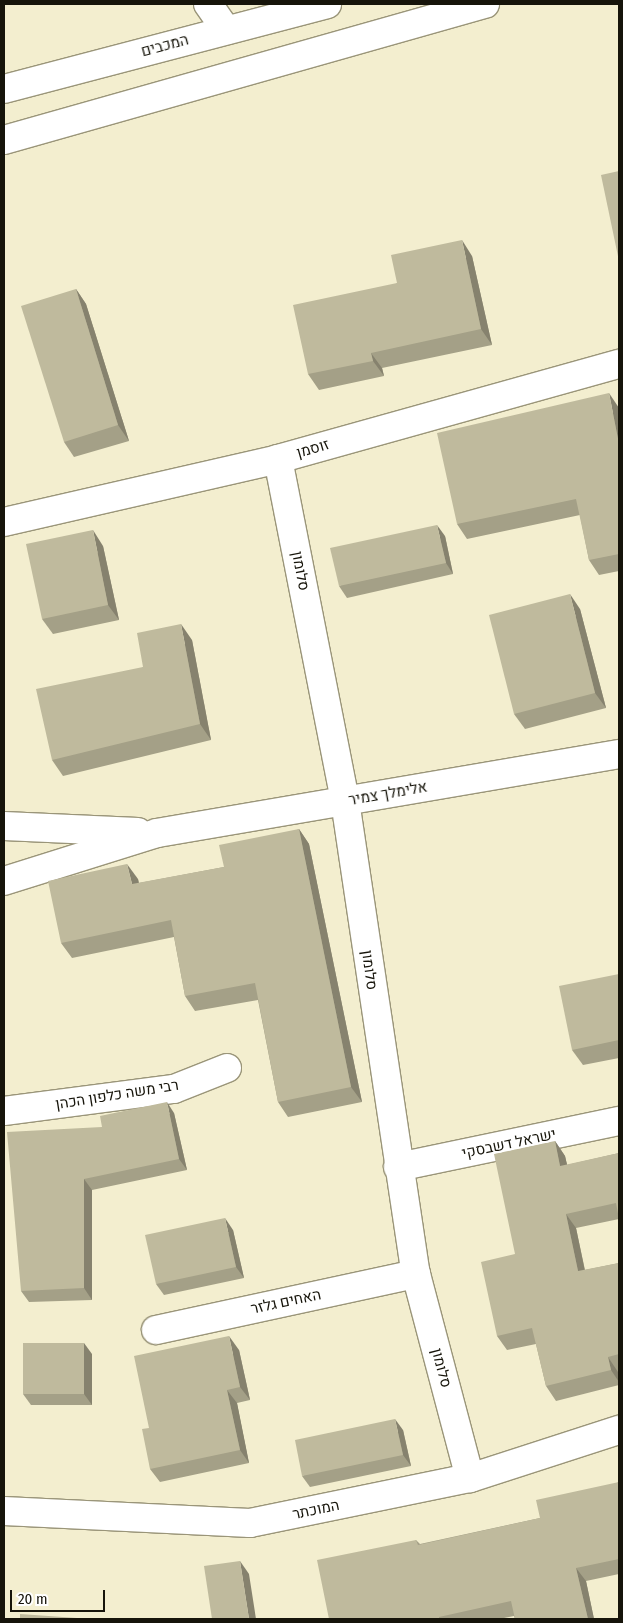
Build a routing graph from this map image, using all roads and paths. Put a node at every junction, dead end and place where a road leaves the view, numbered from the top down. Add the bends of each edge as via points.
1 (208, 4) edge
2 (221, 4) edge
3 (327, 4) edge
4 (485, 4) edge
5 (226, 30) junction
6 (4, 89) edge
7 (11, 140) edge
8 (619, 364) edge
9 (278, 459) junction
10 (4, 522) edge
11 (619, 754) edge
12 (345, 801) junction
13 (4, 826) edge
14 (157, 833) junction
15 (4, 881) edge
16 (227, 1068) dead end
17 (4, 1111) edge
18 (619, 1121) edge
19 (398, 1167) junction
20 (416, 1274) junction
21 (156, 1330) dead end
22 (619, 1430) edge
23 (470, 1478) junction
24 (4, 1511) edge

1 - 5 street
2 - 5 street
3 - 5 street, המכבים
4 - 7 street
5 - 6 street, המכבים
8 - 9 street, זוסמן
9 - 10 street, זוסמן
9 - 12 street, סלומון
11 - 12 street, אלימלך צמיר
12 - 14 street, אלימלך צמיר
12 - 19 street, סלומון
13 - 14 street, אלימלך צמיר
14 - 15 street, אלימלך צמיר
16 - 17 street, רבי משה כלפון הכהן via 174,1089
18 - 19 street, ישראל דשבסקי
19 - 20 street, סלומון
20 - 21 street, האחים גלזר
20 - 23 street, סלומון
22 - 23 street, המוכתר
23 - 24 street, המוכתר via 250,1523

